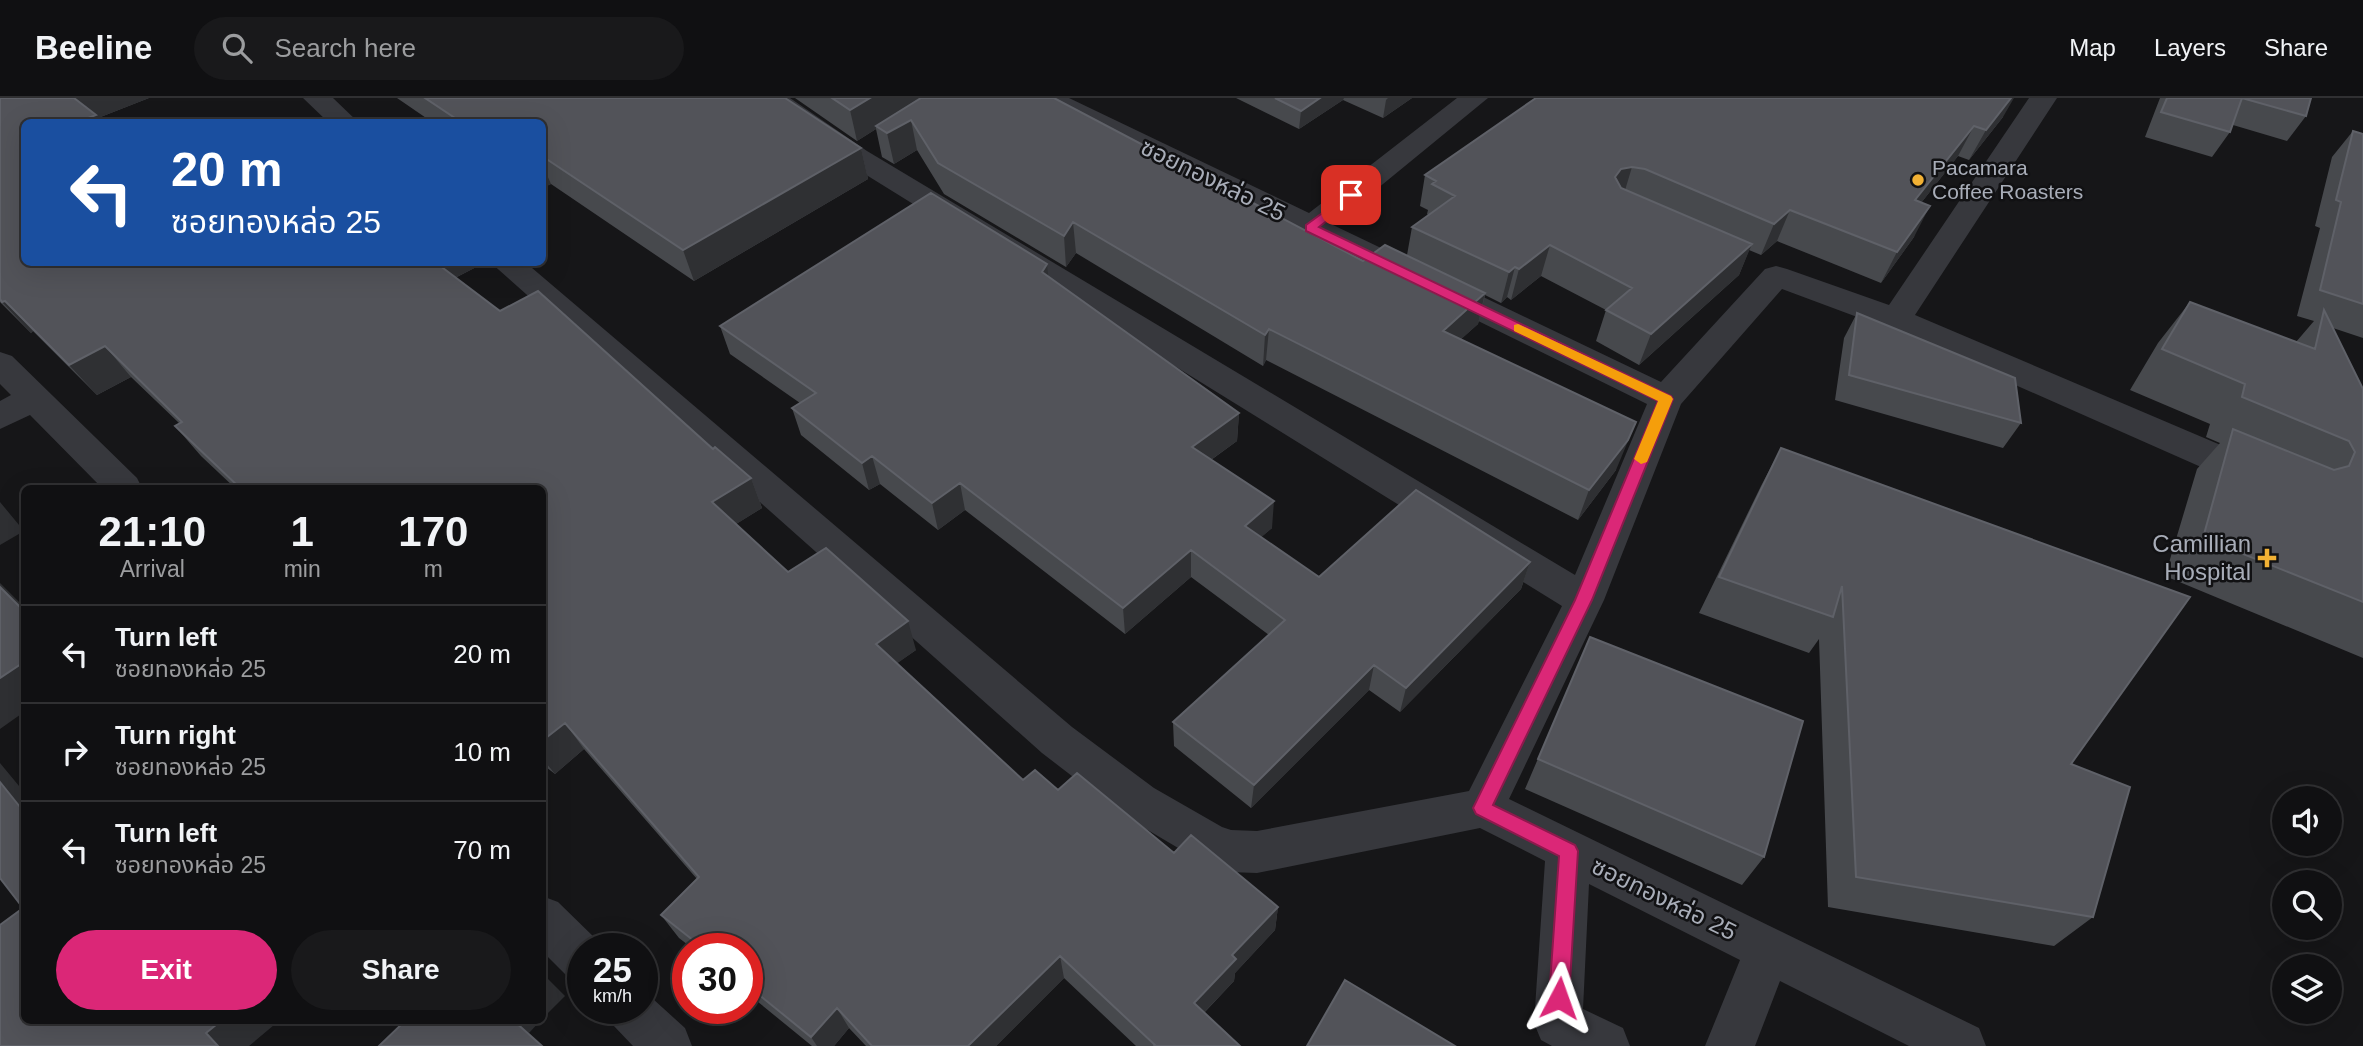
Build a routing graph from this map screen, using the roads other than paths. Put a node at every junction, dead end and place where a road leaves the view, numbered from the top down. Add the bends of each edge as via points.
1 (317, 98) edge
2 (772, 98) edge
3 (1047, 98) edge
4 (1474, 98) edge
5 (2043, 98) edge
6 (341, 119) edge
7 (1310, 228) junction
8 (510, 266) edge
9 (1896, 319) junction
10 (0, 364) edge
11 (35, 397) junction
12 (1666, 399) junction
13 (0, 417) edge
14 (121, 485) edge
15 (2282, 487) edge
16 (1584, 600) junction
17 (1482, 808) junction
18 (1568, 851) junction
19 (546, 922) edge
20 (567, 943) edge
21 (1768, 950) junction
22 (646, 1024) edge
23 (667, 1046) edge
24 (1605, 1046) edge
25 (1730, 1046) edge
26 (1961, 1046) edge

1 - 6 street
2 - 16 street via 868,149
3 - 7 street, ซอยทองหล่อ 25
4 - 7 street
5 - 9 street
7 - 12 street, ซอยทองหล่อ 25
8 - 17 street via 1056,740 1139,802 1206,841 1229,851 1257,852
9 - 12 street via 1763,271
9 - 15 street
10 - 11 street
11 - 13 street
11 - 14 street
12 - 16 street
16 - 17 street
17 - 18 street, ซอยทองหล่อ 25
18 - 21 street, ซอยทองหล่อ 25
18 - 24 street via 1558,1023
19 - 20 street
21 - 25 street
21 - 26 street, ซอยทองหล่อ 25
22 - 23 street

